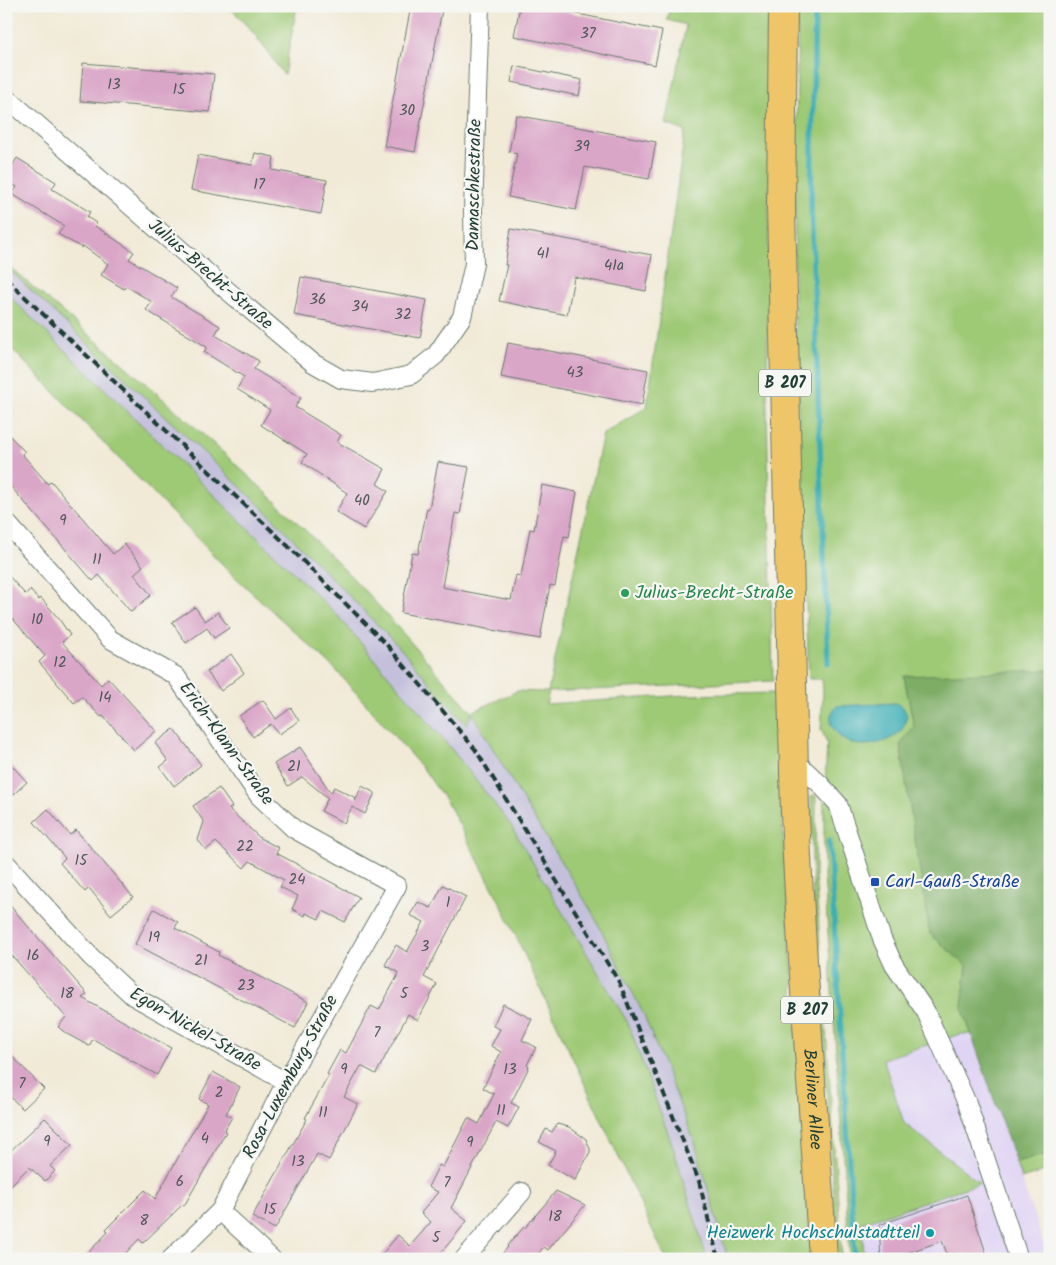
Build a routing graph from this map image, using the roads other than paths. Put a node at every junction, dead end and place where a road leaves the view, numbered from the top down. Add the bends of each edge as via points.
1 (480, 6) edge
2 (783, 6) edge
3 (6, 97) edge
4 (436, 355) joint
5 (6, 522) edge
6 (794, 760) junction
7 (6, 863) edge
8 (397, 886) joint
9 (286, 1082) junction
10 (522, 1192) dead end
11 (220, 1211) junction
12 (171, 1259) edge
13 (272, 1259) edge
14 (464, 1259) edge
15 (823, 1259) edge
16 (1019, 1259) edge

1 - 4 street, Damaschkestraße via 474,264 462,317
2 - 6 main road, B 207 via 781,207
3 - 4 street, Julius-Brecht-Straße via 313,363 341,379 373,383 411,375
5 - 8 street, Erich-Klann-Straße via 110,639 176,676 259,796 294,829
6 - 15 main road, Berliner Allee / B 207 via 799,905
6 - 16 street via 838,804 882,939 894,965 926,1012 967,1103
7 - 9 street, Egon-Nickel-Straße via 90,957 133,996
8 - 9 street, Rosa-Luxemburg-Straße
9 - 11 street, Rosa-Luxemburg-Straße
10 - 14 street
11 - 12 street, Rosa-Luxemburg-Straße
11 - 13 street

